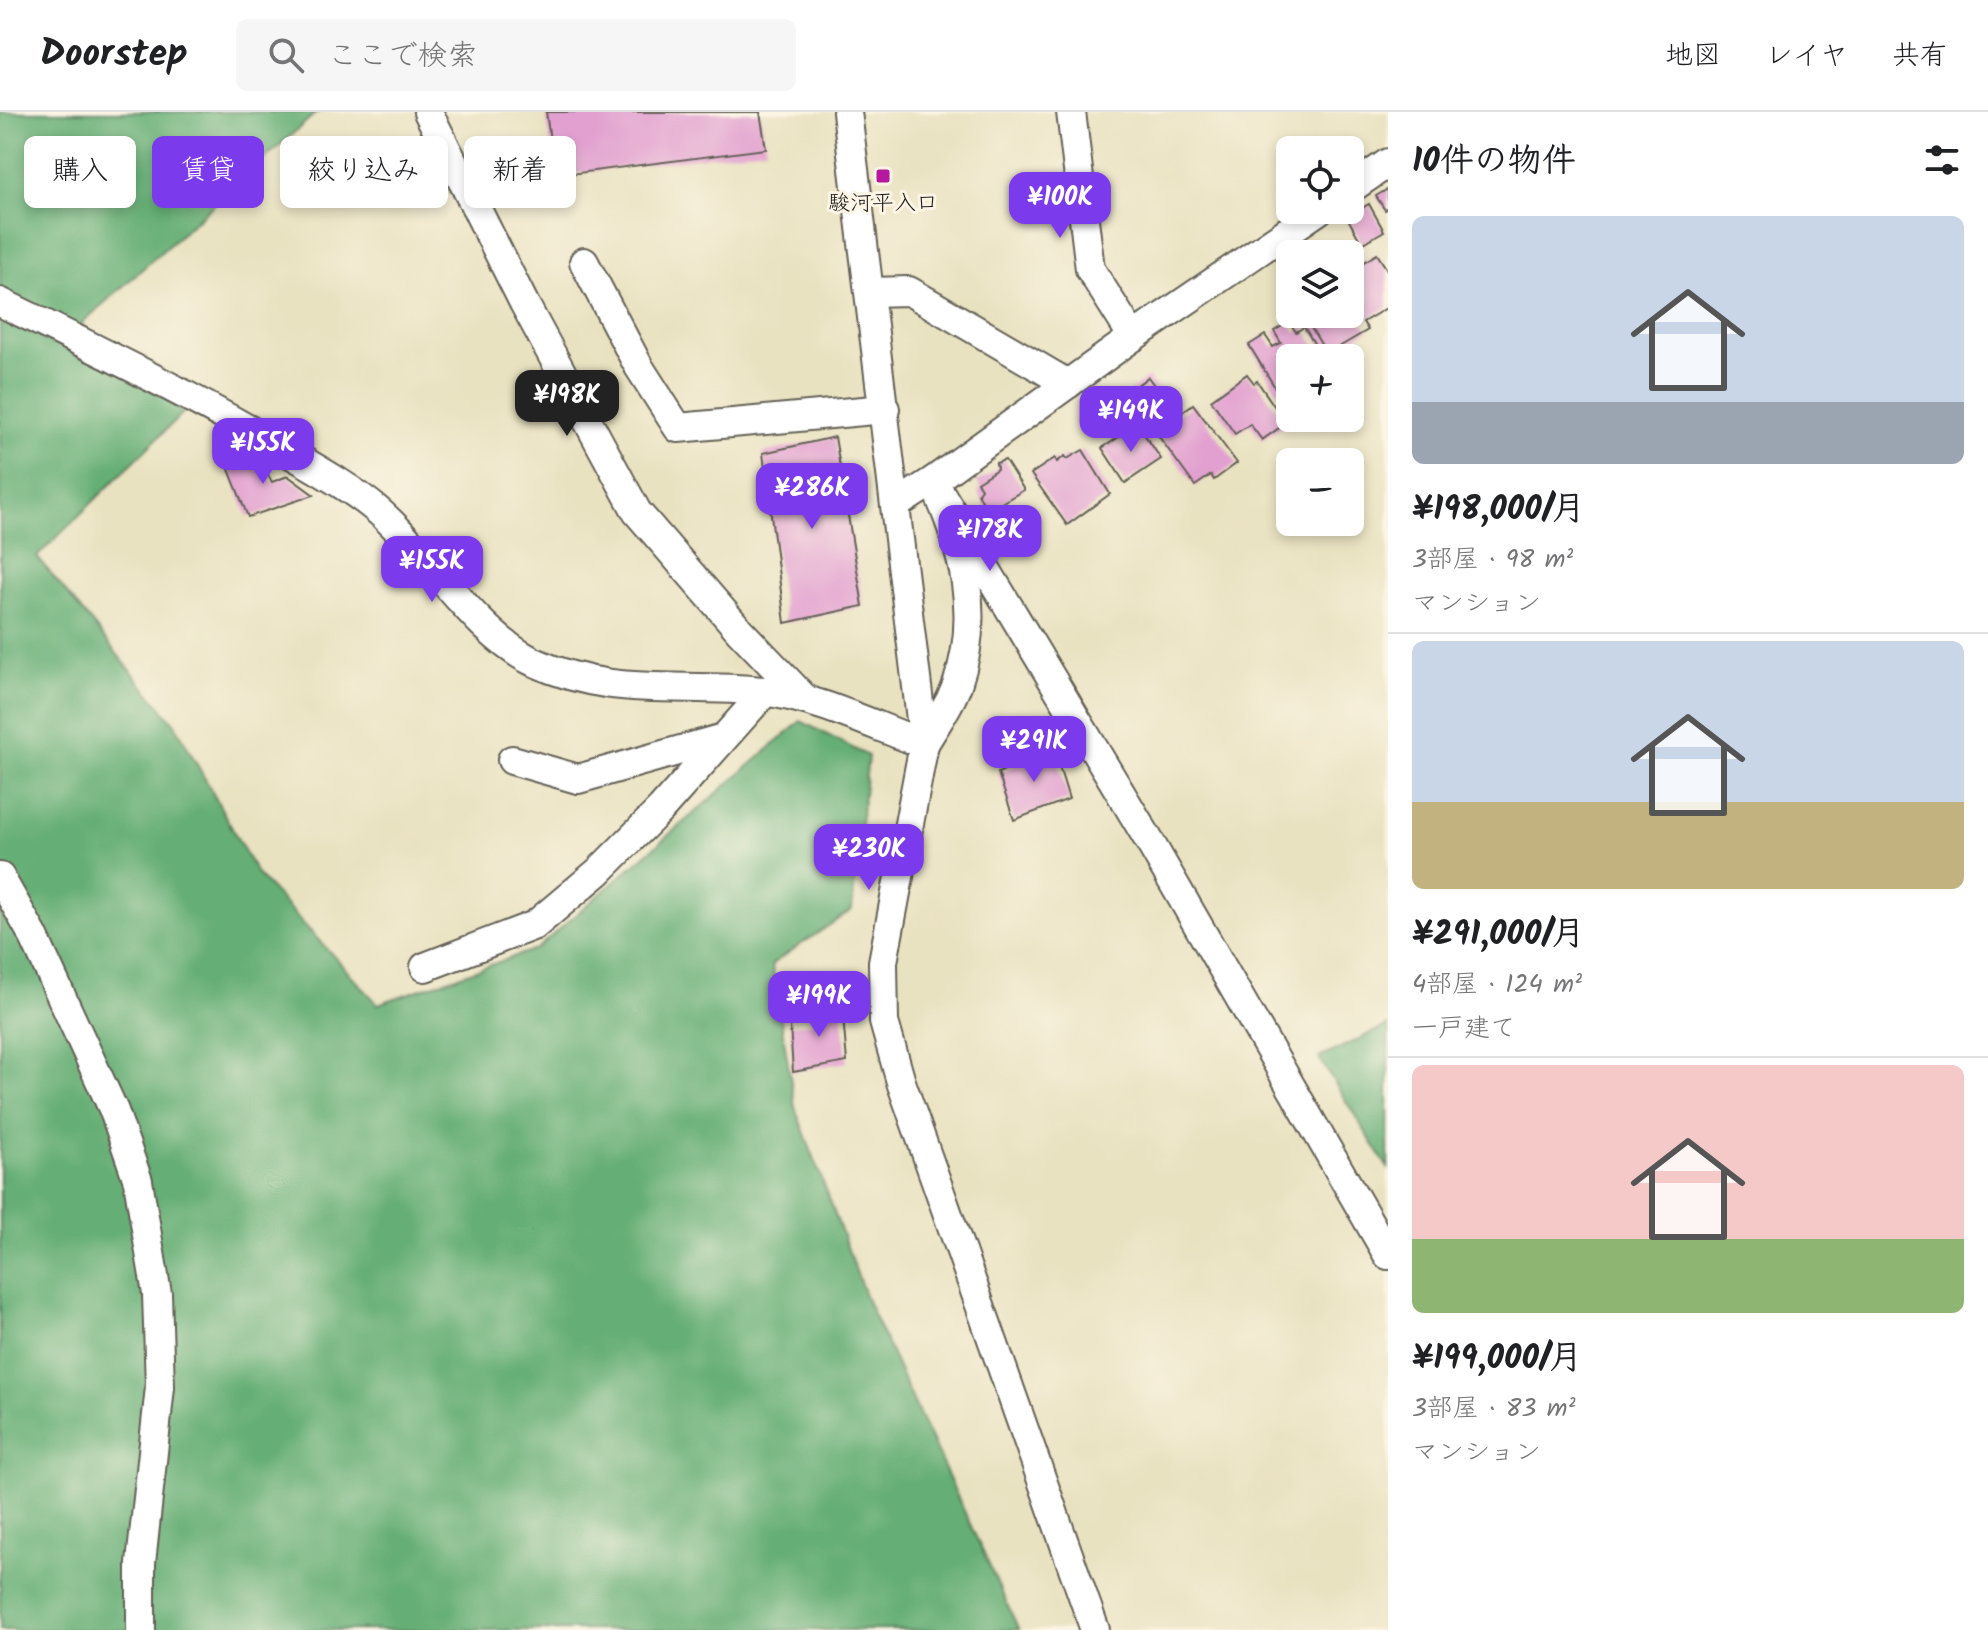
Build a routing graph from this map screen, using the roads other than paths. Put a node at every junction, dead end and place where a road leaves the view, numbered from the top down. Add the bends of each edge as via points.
1 (428, 112) edge
2 (847, 112) edge
3 (1071, 112) edge
4 (1388, 163) edge
5 (1364, 179) edge
6 (1298, 224) edge
7 (584, 262) dead end
8 (870, 292) junction
9 (0, 302) edge
10 (1133, 337) junction
11 (1068, 384) junction
12 (885, 409) junction
13 (933, 481) junction
14 (897, 504) junction
15 (765, 692) junction
16 (806, 700) junction
17 (720, 739) junction
18 (924, 744) junction
19 (512, 760) dead end
20 (0, 877) edge
21 (425, 967) dead end
22 (1388, 1255) edge
23 (141, 1630) edge
24 (1095, 1630) edge

1 - 16 street via 637,512
2 - 8 street
3 - 10 street via 1090,269
4 - 5 street
6 - 10 street
7 - 12 street via 678,428
8 - 11 street via 909,291
8 - 12 street
9 - 15 street via 235,421 374,508 466,604 528,659 573,678 623,688
10 - 11 street
11 - 13 street
12 - 14 street
13 - 14 street
13 - 18 street via 956,532 971,619 957,686
13 - 22 street via 1147,837
14 - 18 street
15 - 16 street
15 - 17 street
16 - 18 street
17 - 19 street via 578,779
17 - 21 street via 661,809 535,925
18 - 24 street via 883,962 884,1022
20 - 23 street via 34,937 114,1111 138,1181 157,1294 160,1387 141,1563

